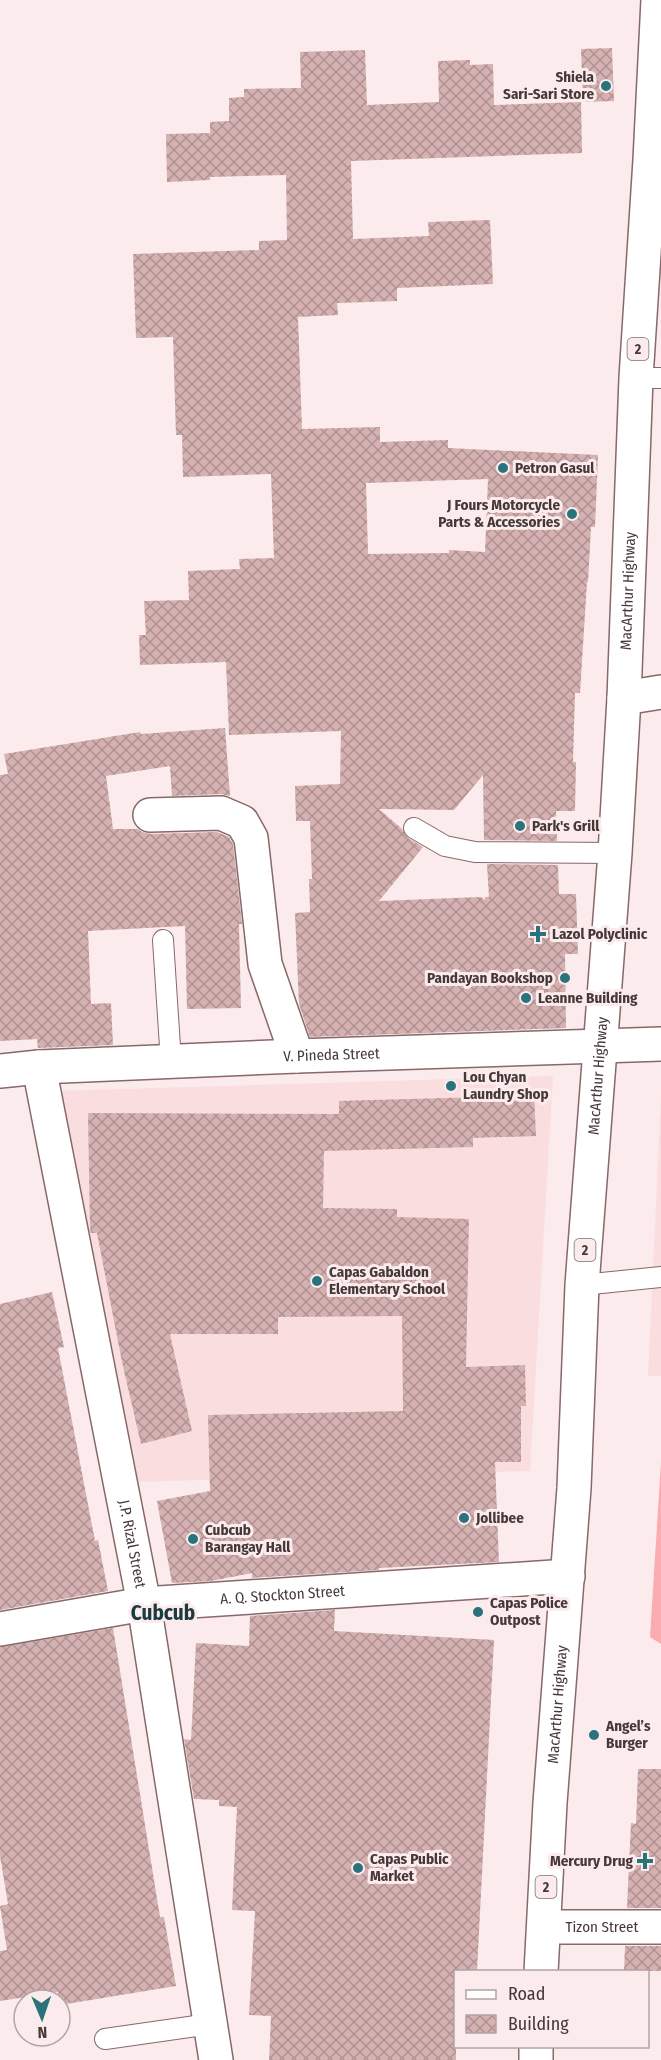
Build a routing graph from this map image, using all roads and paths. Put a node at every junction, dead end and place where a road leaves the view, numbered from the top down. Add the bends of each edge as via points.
1 (659, 5) edge
2 (649, 378) edge
3 (661, 692) edge
4 (624, 698) junction
5 (150, 815) dead end
6 (414, 828) dead end
7 (615, 853) junction
8 (164, 940) dead end
9 (661, 1044) edge
10 (601, 1047) junction
11 (297, 1056) junction
12 (171, 1062) junction
13 (39, 1067) junction
14 (0, 1071) edge
15 (661, 1277) edge
16 (582, 1285) junction
17 (568, 1576) junction
18 (144, 1604) junction
19 (0, 1629) edge
20 (544, 1927) junction
21 (661, 1927) edge
22 (542, 1970) edge
23 (210, 2024) junction
24 (105, 2039) dead end
25 (216, 2060) edge

1 - 2 main road, MacArthur Highway / 2 via 650,160
2 - 4 main road, MacArthur Highway / 2
3 - 4 main road
4 - 7 main road, MacArthur Highway / 2
5 - 11 main road via 222,813 242,822 250,838 265,964
6 - 7 lane via 445,846 476,852
7 - 10 main road, MacArthur Highway / 2
8 - 12 lane
9 - 10 main road, V. Pineda Street
10 - 11 main road, V. Pineda Street
10 - 16 main road, MacArthur Highway / 2
11 - 12 main road, V. Pineda Street
12 - 13 main road, V. Pineda Street
13 - 14 main road, V. Pineda Street
13 - 18 main road, J.P. Rizal Street
15 - 16 lane
16 - 17 main road, MacArthur Highway / 2
17 - 18 main road, A. Q. Stockton Street
17 - 20 main road, MacArthur Highway / 2
18 - 19 main road, A. Q. Stockton Street
18 - 23 main road, J.P. Rizal Street
20 - 21 main road, Tizon Street
20 - 22 main road, MacArthur Highway / 2
23 - 24 lane
23 - 25 main road, J.P. Rizal Street

